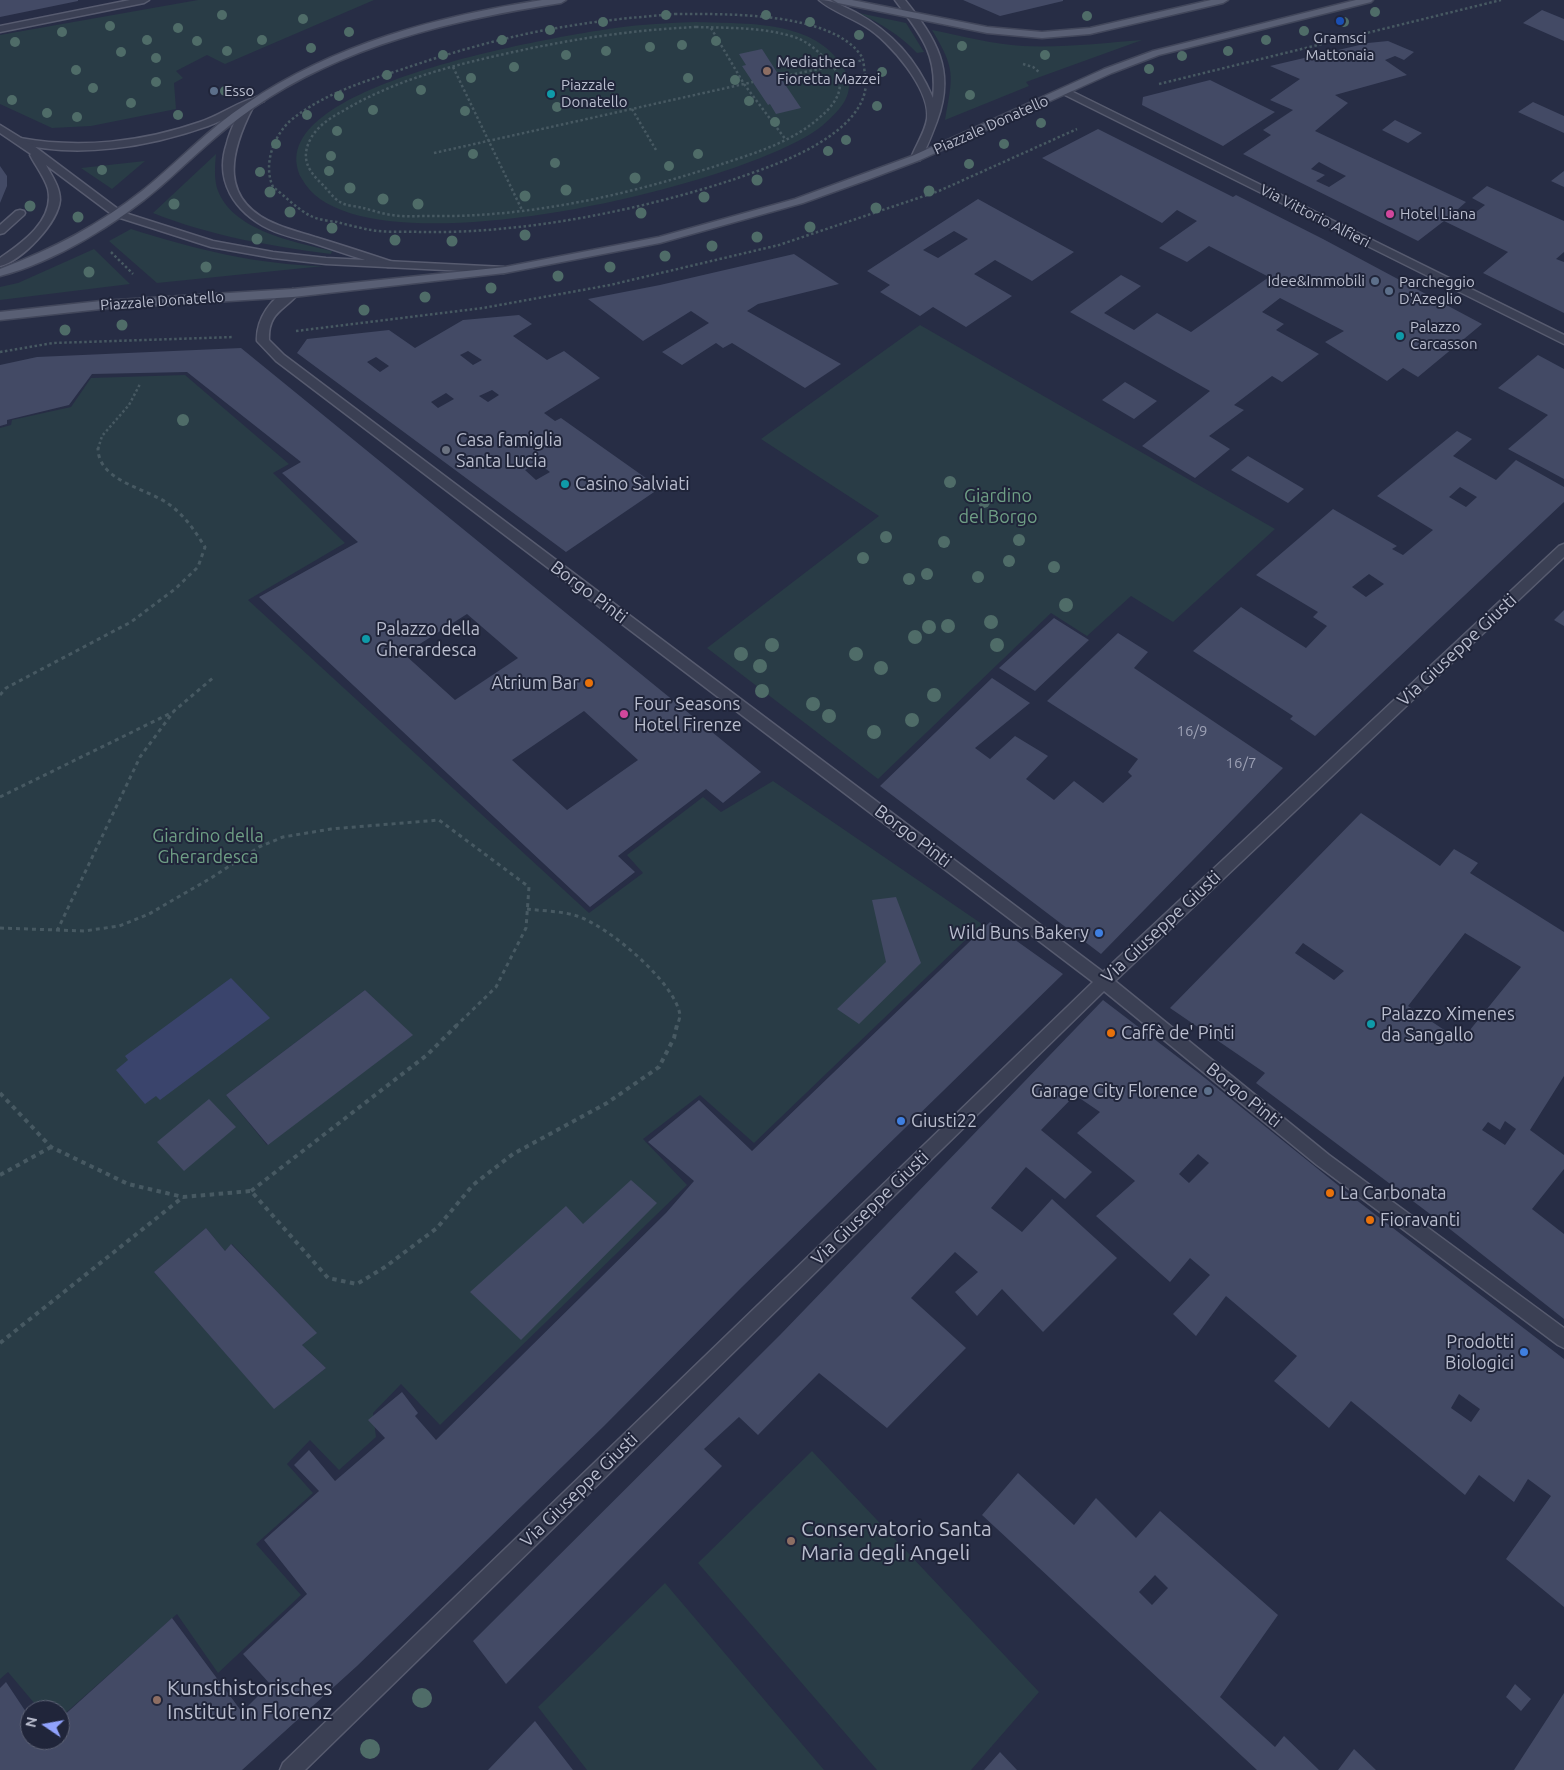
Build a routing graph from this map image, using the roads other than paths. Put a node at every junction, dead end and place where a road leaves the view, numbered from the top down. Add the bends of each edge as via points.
1 (144, 0) edge
2 (561, 0) edge
3 (824, 0) edge
4 (838, 0) edge
5 (900, 0) edge
6 (1223, 0) edge
7 (1368, 0) edge
8 (912, 14) junction
9 (0, 28) edge
10 (1065, 91) junction
11 (261, 98) junction
12 (248, 107) junction
13 (932, 120) junction
14 (0, 128) edge
15 (20, 141) junction
16 (30, 148) junction
17 (916, 158) junction
18 (20, 213) dead end
19 (118, 214) junction
20 (0, 231) edge
21 (0, 263) edge
22 (392, 265) junction
23 (505, 270) junction
24 (0, 273) edge
25 (293, 293) junction
26 (0, 316) edge
27 (1564, 340) edge
28 (1564, 550) edge
29 (1104, 981) junction
30 (1564, 1338) edge
31 (290, 1770) edge

1 - 9 street
2 - 11 main road, Piazzale Donatello via 465,18 381,41 310,71
3 - 13 street, Piazzale Donatello via 888,36 900,49 922,85
4 - 8 main road
5 - 8 street, Piazzale Donatello
6 - 8 main road via 1119,25 1042,36
7 - 10 main road, Piazzale Donatello via 1156,53
8 - 13 street, Piazzale Donatello via 931,44 941,70 939,98
10 - 17 main road, Piazzale Donatello
10 - 27 street, Via Vittorio Alfieri
11 - 12 main road, Piazzale Donatello
11 - 15 street, Piazzale Donatello via 206,123 148,138 66,147
12 - 19 main road, Piazzale Donatello via 214,131
12 - 22 street, Piazzale Donatello via 231,140 228,169 229,183 245,209 273,227
13 - 17 street, Piazzale Donatello
14 - 15 street, Piazzale Donatello
15 - 16 street, Piazzale Donatello
16 - 19 street, Piazzale Donatello
16 - 21 street, Piazzale Donatello via 53,188 53,207 31,239
17 - 23 main road, Piazzale Donatello via 799,201 660,240
18 - 20 street
19 - 22 street, Piazzale Donatello via 242,251
19 - 24 main road, Piazzale Donatello via 78,238
22 - 23 street, Piazzale Donatello
23 - 25 main road, Piazzale Donatello
25 - 26 main road, Piazzale Donatello via 101,305
25 - 29 street, Borgo Pinti via 267,317 262,336 265,344 280,358
28 - 29 street, Via Giuseppe Giusti
29 - 30 street, Borgo Pinti via 1323,1160
29 - 31 street, Via Giuseppe Giusti

